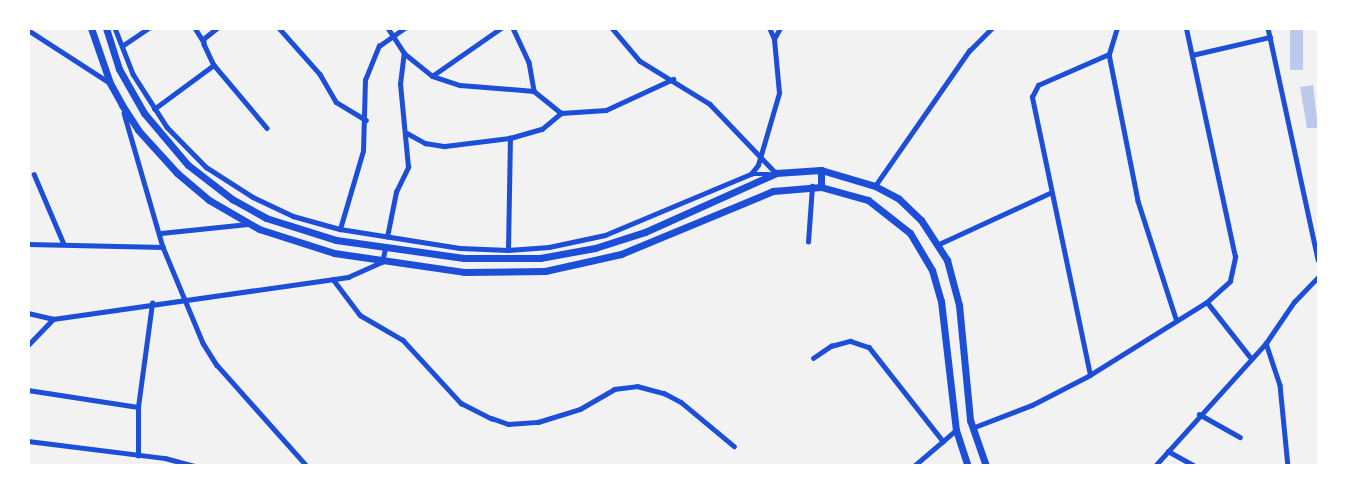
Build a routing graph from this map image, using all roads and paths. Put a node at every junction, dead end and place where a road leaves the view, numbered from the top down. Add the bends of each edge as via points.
1 (91, 28) edge
2 (106, 28) edge
3 (115, 28) edge
4 (149, 28) edge
5 (195, 28) edge
6 (218, 28) edge
7 (279, 28) edge
8 (388, 28) edge
9 (405, 28) edge
10 (501, 28) edge
11 (513, 28) edge
12 (612, 28) edge
13 (769, 28) edge
14 (780, 28) edge
15 (992, 28) edge
16 (1117, 28) edge
17 (1186, 28) edge
18 (1268, 28) edge
19 (28, 30) edge
20 (393, 35) junction
21 (1270, 37) junction
22 (774, 39) junction
23 (203, 41) junction
24 (122, 46) junction
25 (404, 53) junction
26 (1109, 54) junction
27 (1192, 55) junction
28 (214, 64) junction
29 (432, 76) junction
30 (673, 80) junction
31 (110, 83) junction
32 (534, 91) junction
33 (122, 105) junction
34 (154, 109) junction
35 (561, 113) junction
36 (366, 120) junction
37 (267, 128) dead end
38 (407, 133) junction
39 (510, 138) junction
40 (760, 159) junction
41 (821, 170) junction
42 (34, 174) dead end
43 (751, 174) junction
44 (774, 174) junction
45 (812, 186) junction
46 (875, 186) junction
47 (821, 187) junction
48 (1050, 193) junction
49 (250, 224) junction
50 (340, 230) junction
51 (161, 233) junction
52 (387, 237) junction
53 (808, 242) dead end
54 (28, 244) edge
55 (64, 244) junction
56 (939, 244) junction
57 (163, 247) junction
58 (385, 249) junction
59 (508, 250) junction
60 (438, 255) junction
61 (1318, 260) edge
62 (382, 262) junction
63 (434, 269) junction
64 (1318, 277) edge
65 (333, 279) junction
66 (184, 298) junction
67 (1207, 302) junction
68 (152, 303) junction
69 (28, 313) edge
70 (53, 319) junction
71 (1176, 319) junction
72 (1266, 343) junction
73 (28, 345) edge
74 (813, 358) dead end
75 (1251, 358) junction
76 (1090, 375) junction
77 (28, 390) edge
78 (138, 407) junction
79 (1199, 414) junction
80 (972, 428) junction
81 (956, 430) junction
82 (1240, 437) dead end
83 (28, 441) edge
84 (943, 441) junction
85 (734, 446) dead end
86 (1168, 451) junction
87 (138, 456) junction
88 (194, 465) edge
89 (307, 465) edge
90 (914, 465) edge
91 (968, 465) edge
92 (986, 465) edge
93 (1155, 465) edge
94 (1195, 465) edge
95 (1288, 465) edge

1 - 31 main road
2 - 58 main road via 120,69 144,113 202,177 249,209 285,226
3 - 24 street
4 - 24 street
5 - 23 street
6 - 23 street
7 - 36 street via 320,74 336,102
8 - 20 street
9 - 20 street
10 - 29 street
11 - 32 street via 529,62
12 - 30 street via 640,60
13 - 22 street
14 - 22 street
15 - 46 street via 969,51
16 - 26 street
17 - 27 street
18 - 21 street
19 - 31 street
20 - 25 street
20 - 36 street via 379,46 365,80
21 - 27 street
21 - 61 street
22 - 40 street via 779,93
23 - 28 street
24 - 34 street
25 - 29 street
25 - 38 street via 400,84
26 - 48 street via 1034,90
26 - 71 street via 1138,201
27 - 67 street via 1236,264 1230,282
28 - 34 street
28 - 37 street
29 - 32 street via 460,85
30 - 35 street via 606,110
30 - 40 street via 719,111
31 - 33 main road
32 - 35 street
33 - 49 main road via 138,130 177,173 209,200
33 - 51 street
34 - 50 street via 193,154 227,183 293,216
35 - 39 street via 542,129
36 - 50 street via 363,151
38 - 39 street via 424,143 445,146
38 - 52 street via 408,167 396,192
39 - 59 street
40 - 43 street
40 - 44 street
41 - 44 main road
41 - 46 main road
41 - 47 main road
42 - 55 street
43 - 44 street
43 - 59 street via 604,235 549,247
44 - 60 main road via 645,232 595,248 523,259
45 - 47 main road
45 - 53 street
45 - 63 main road via 772,191 647,244 563,269 505,274
46 - 56 main road via 911,210
47 - 81 main road via 855,194 888,213 926,255 941,301
48 - 56 street
48 - 76 street
49 - 51 street
49 - 62 main road via 319,249
50 - 52 street
51 - 57 street
52 - 59 street via 460,248
54 - 55 street
55 - 57 street
56 - 80 main road via 957,296
57 - 66 street
58 - 60 main road
58 - 62 street
60 - 63 main road
62 - 63 main road
62 - 65 street via 359,274
64 - 72 street via 1294,302
65 - 66 street
65 - 85 street via 360,315 403,340 461,403 491,418 508,424 538,422 580,409 614,389 637,386 681,402
66 - 68 street
66 - 89 street via 217,365
67 - 71 street
67 - 75 street
68 - 70 street
68 - 78 street
69 - 70 street
70 - 73 street
71 - 76 street
72 - 75 street
72 - 95 street via 1280,386
74 - 84 street via 831,346 850,341 863,343
75 - 79 street
76 - 80 street via 1032,405
77 - 78 street
78 - 87 street
79 - 82 street
79 - 86 street
80 - 92 main road
81 - 84 street
81 - 91 main road
83 - 87 street
84 - 90 street
86 - 93 street
86 - 94 street
87 - 88 street

